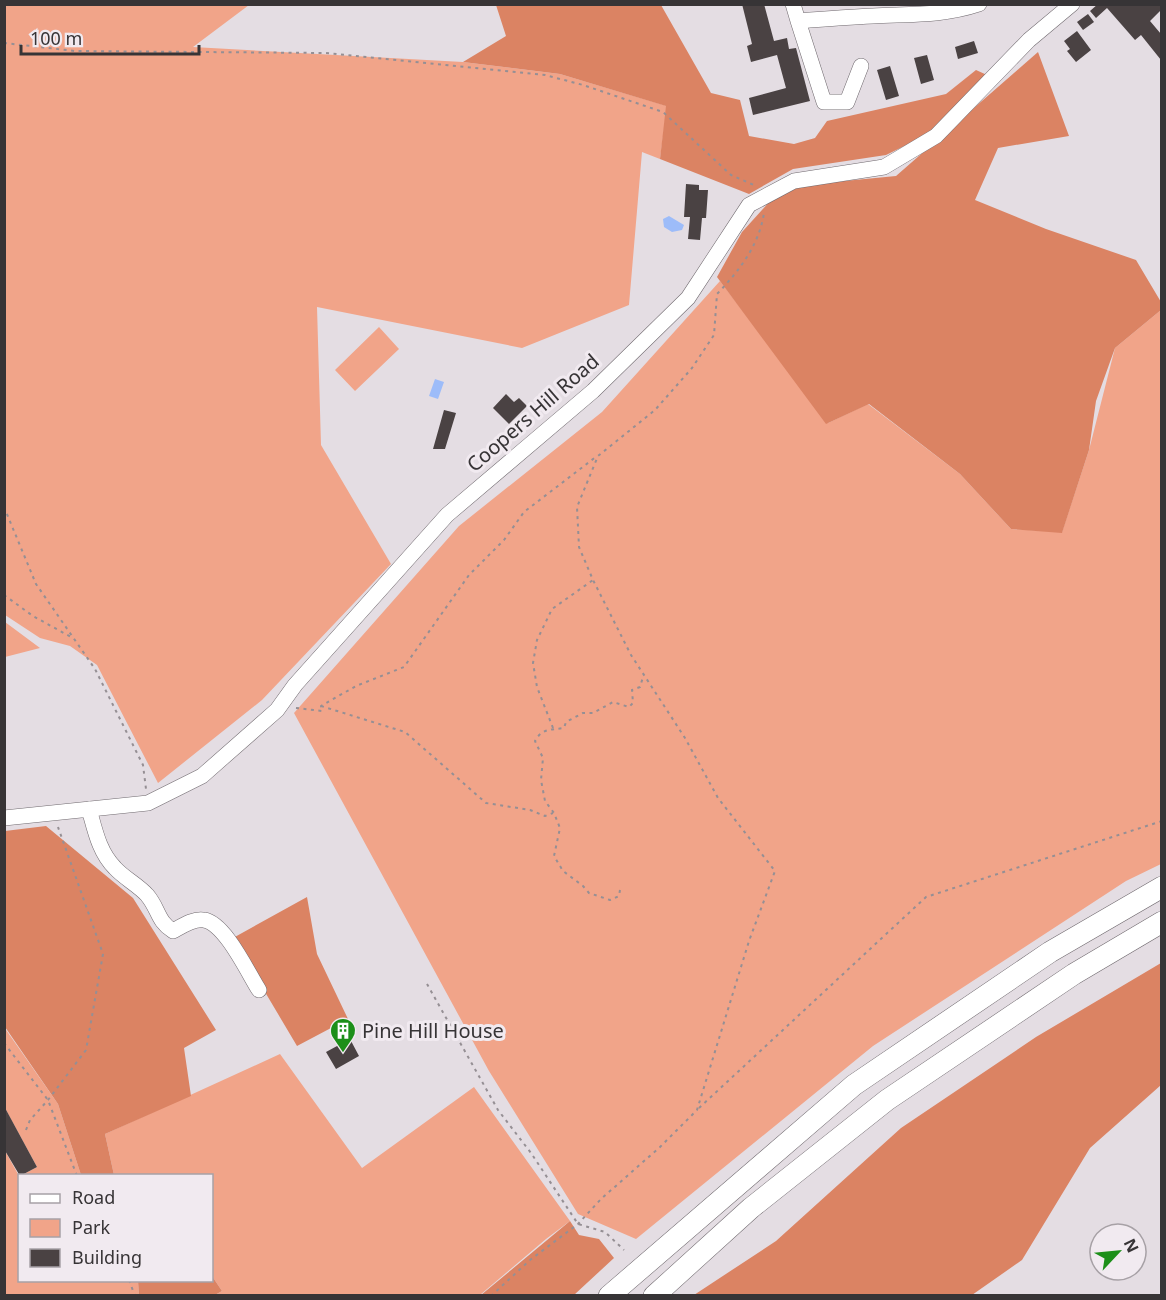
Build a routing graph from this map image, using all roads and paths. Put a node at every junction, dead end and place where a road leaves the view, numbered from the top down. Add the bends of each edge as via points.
1 (793, 4) edge
2 (979, 4) edge
3 (1072, 4) edge
4 (798, 21) junction
5 (4, 44) edge
6 (861, 66) dead end
7 (770, 194) junction
8 (598, 456) junction
9 (4, 507) edge
10 (593, 580) junction
11 (4, 595) edge
12 (74, 639) junction
13 (643, 675) junction
14 (321, 706) junction
15 (297, 708) dead end
16 (554, 730) junction
17 (148, 803) junction
18 (89, 809) junction
19 (53, 813) junction
20 (554, 813) junction
21 (4, 818) edge
22 (1161, 821) edge
23 (1161, 887) edge
24 (620, 890) dead end
25 (1161, 922) edge
26 (427, 984) dead end
27 (259, 990) dead end
28 (4, 1043) edge
29 (48, 1101) junction
30 (697, 1110) junction
31 (26, 1130) dead end
32 (76, 1174) edge
33 (578, 1224) junction
34 (624, 1250) dead end
35 (129, 1282) edge
36 (135, 1296) edge
37 (491, 1296) edge
38 (609, 1296) edge
39 (654, 1296) edge

1 - 4 street
2 - 4 street via 926,15
3 - 7 street, Coopers Hill Road via 1029,40 936,136 884,166 794,181
4 - 6 street via 824,102 847,102
5 - 7 path via 75,51 326,53 545,75 663,112 731,175
7 - 8 path via 761,231 739,271 717,294 714,335 692,368 655,410
7 - 17 street, Coopers Hill Road via 749,205 688,298 593,391 447,515 277,710 202,776
8 - 10 path via 577,507 579,548
8 - 14 path via 524,512 504,540 469,575 404,667 356,686
9 - 12 path via 36,584
10 - 13 path
10 - 16 path via 552,609 537,640 533,663 537,687
11 - 12 path
12 - 17 path via 95,669 143,765
13 - 16 path via 643,683 632,690 633,703 628,707 613,702
13 - 30 path via 685,738 718,798 775,871
14 - 15 path via 322,711
14 - 20 path via 405,732 486,803 545,816
16 - 20 path via 547,729 535,741 543,758 541,780 545,801
17 - 18 street, Coopers Hill Road
18 - 19 street, Coopers Hill Road
18 - 27 street via 100,848 120,873 146,894 163,925 173,931 192,921 204,919 214,923
19 - 21 street, Coopers Hill Road
19 - 29 path via 103,954 86,1050
20 - 24 path via 560,828 554,856 563,871 589,893 610,900 619,896
22 - 30 path via 926,897
23 - 38 highway via 1050,952 854,1085
25 - 39 highway via 1074,974 886,1100 751,1208
26 - 33 path via 498,1110
28 - 29 path
29 - 31 path
29 - 32 path
30 - 33 path
33 - 34 path via 605,1232
33 - 37 path
35 - 36 path

